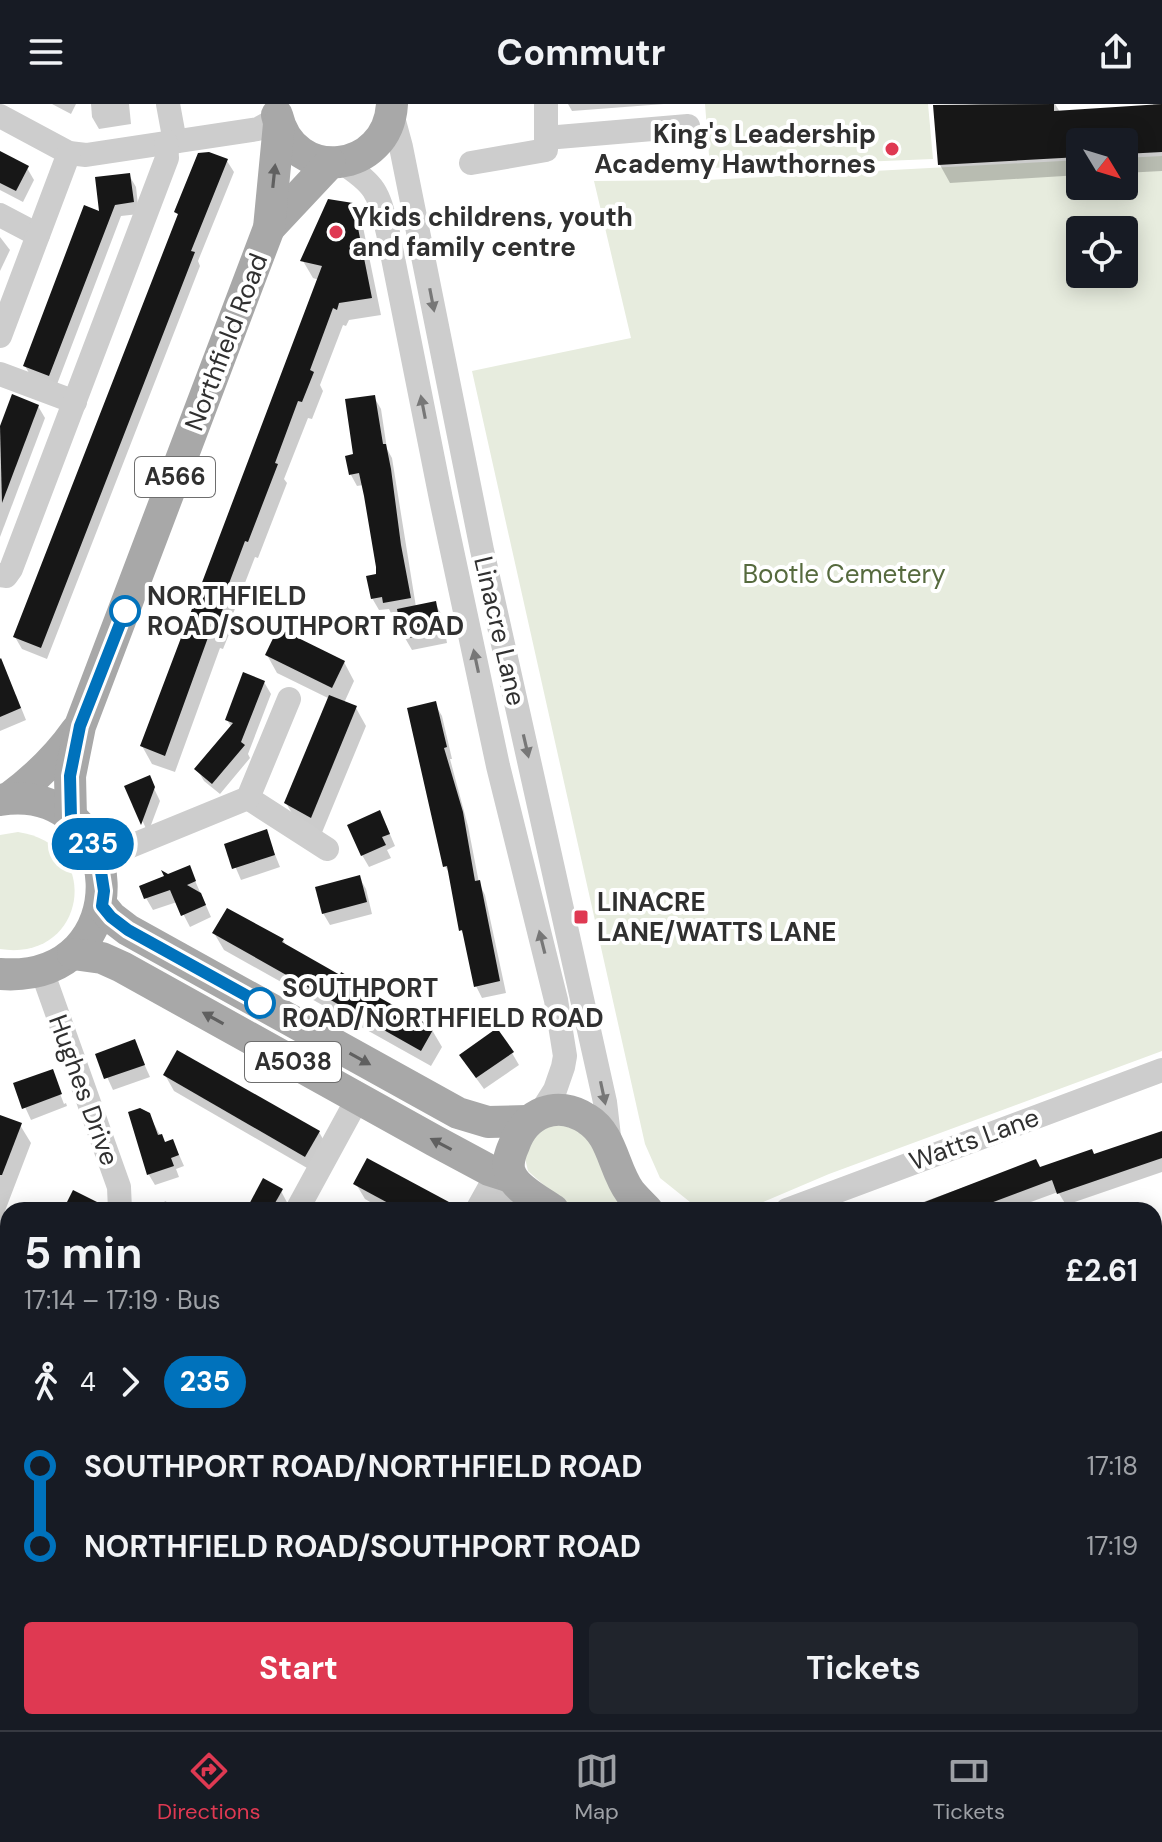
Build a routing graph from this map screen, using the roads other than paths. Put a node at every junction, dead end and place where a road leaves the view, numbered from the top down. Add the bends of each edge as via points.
1 (168, 104) edge
2 (546, 104) edge
3 (392, 109) edge
4 (278, 115) edge
5 (0, 116) edge
6 (688, 126) dead end
7 (546, 138) junction
8 (171, 142) junction
9 (69, 153) junction
10 (336, 162) junction
11 (471, 163) dead end
12 (0, 215) edge
13 (269, 228) junction
14 (38, 235) junction
15 (2, 322) edge
16 (0, 374) edge
17 (75, 402) junction
18 (0, 575) edge
19 (289, 699) dead end
20 (80, 726) junction
21 (248, 798) junction
22 (5, 799) edge
23 (71, 818) junction
24 (327, 849) dead end
25 (99, 859) junction
26 (102, 906) junction
27 (73, 954) junction
28 (15, 979) edge
29 (1162, 1070) edge
30 (358, 1098) junction
31 (534, 1116) junction
32 (610, 1148) junction
33 (513, 1188) edge
34 (120, 1202) edge
35 (301, 1202) edge
36 (481, 1202) edge
37 (538, 1202) edge
38 (639, 1202) edge
39 (808, 1202) edge

1 - 8 street
2 - 7 street
3 - 10 main road via 378,143 360,156
3 -> 32 street, Linacre Lane via 482,550 605,1102
4 - 8 street via 258,129
4 - 10 main road via 284,134 299,151
13 -> 4 main road, Northfield Road / A566
5 - 9 street
6 - 7 street
7 - 11 street via 546,150
8 - 9 street
8 - 17 street
9 - 14 street
10 - 13 main road, Northfield Road / A566
31 -> 10 street, Linacre Lane via 555,1090 563,1067 556,1000 498,766 385,220 378,194 366,178
12 - 14 street
13 - 20 main road, Northfield Road / A566
14 - 15 street
16 - 17 street
17 - 18 street via 11,569
19 - 21 street
20 - 22 main road, Northfield Road / A566 via 58,756
20 - 23 main road, Northfield Road / A566 via 70,776
21 - 24 street
21 - 25 street
22 - 23 main road via 42,803
23 - 25 main road
25 - 26 main road
26 - 27 main road via 91,932
26 -> 31 main road, A5038 via 128,930 458,1113 488,1122
27 - 28 main road
30 -> 27 main road, A5038 via 122,967
28 - 34 street, Hughes Drive via 119,1187
29 - 39 street, Watts Lane
33 -> 30 main road, A5038
30 - 35 street
31 - 32 main road, A5038 via 564,1109 576,1113 594,1124
31 - 33 main road via 518,1134 510,1157
32 - 38 main road, A5038
33 - 36 street via 492,1183
33 - 37 main road, A5038

